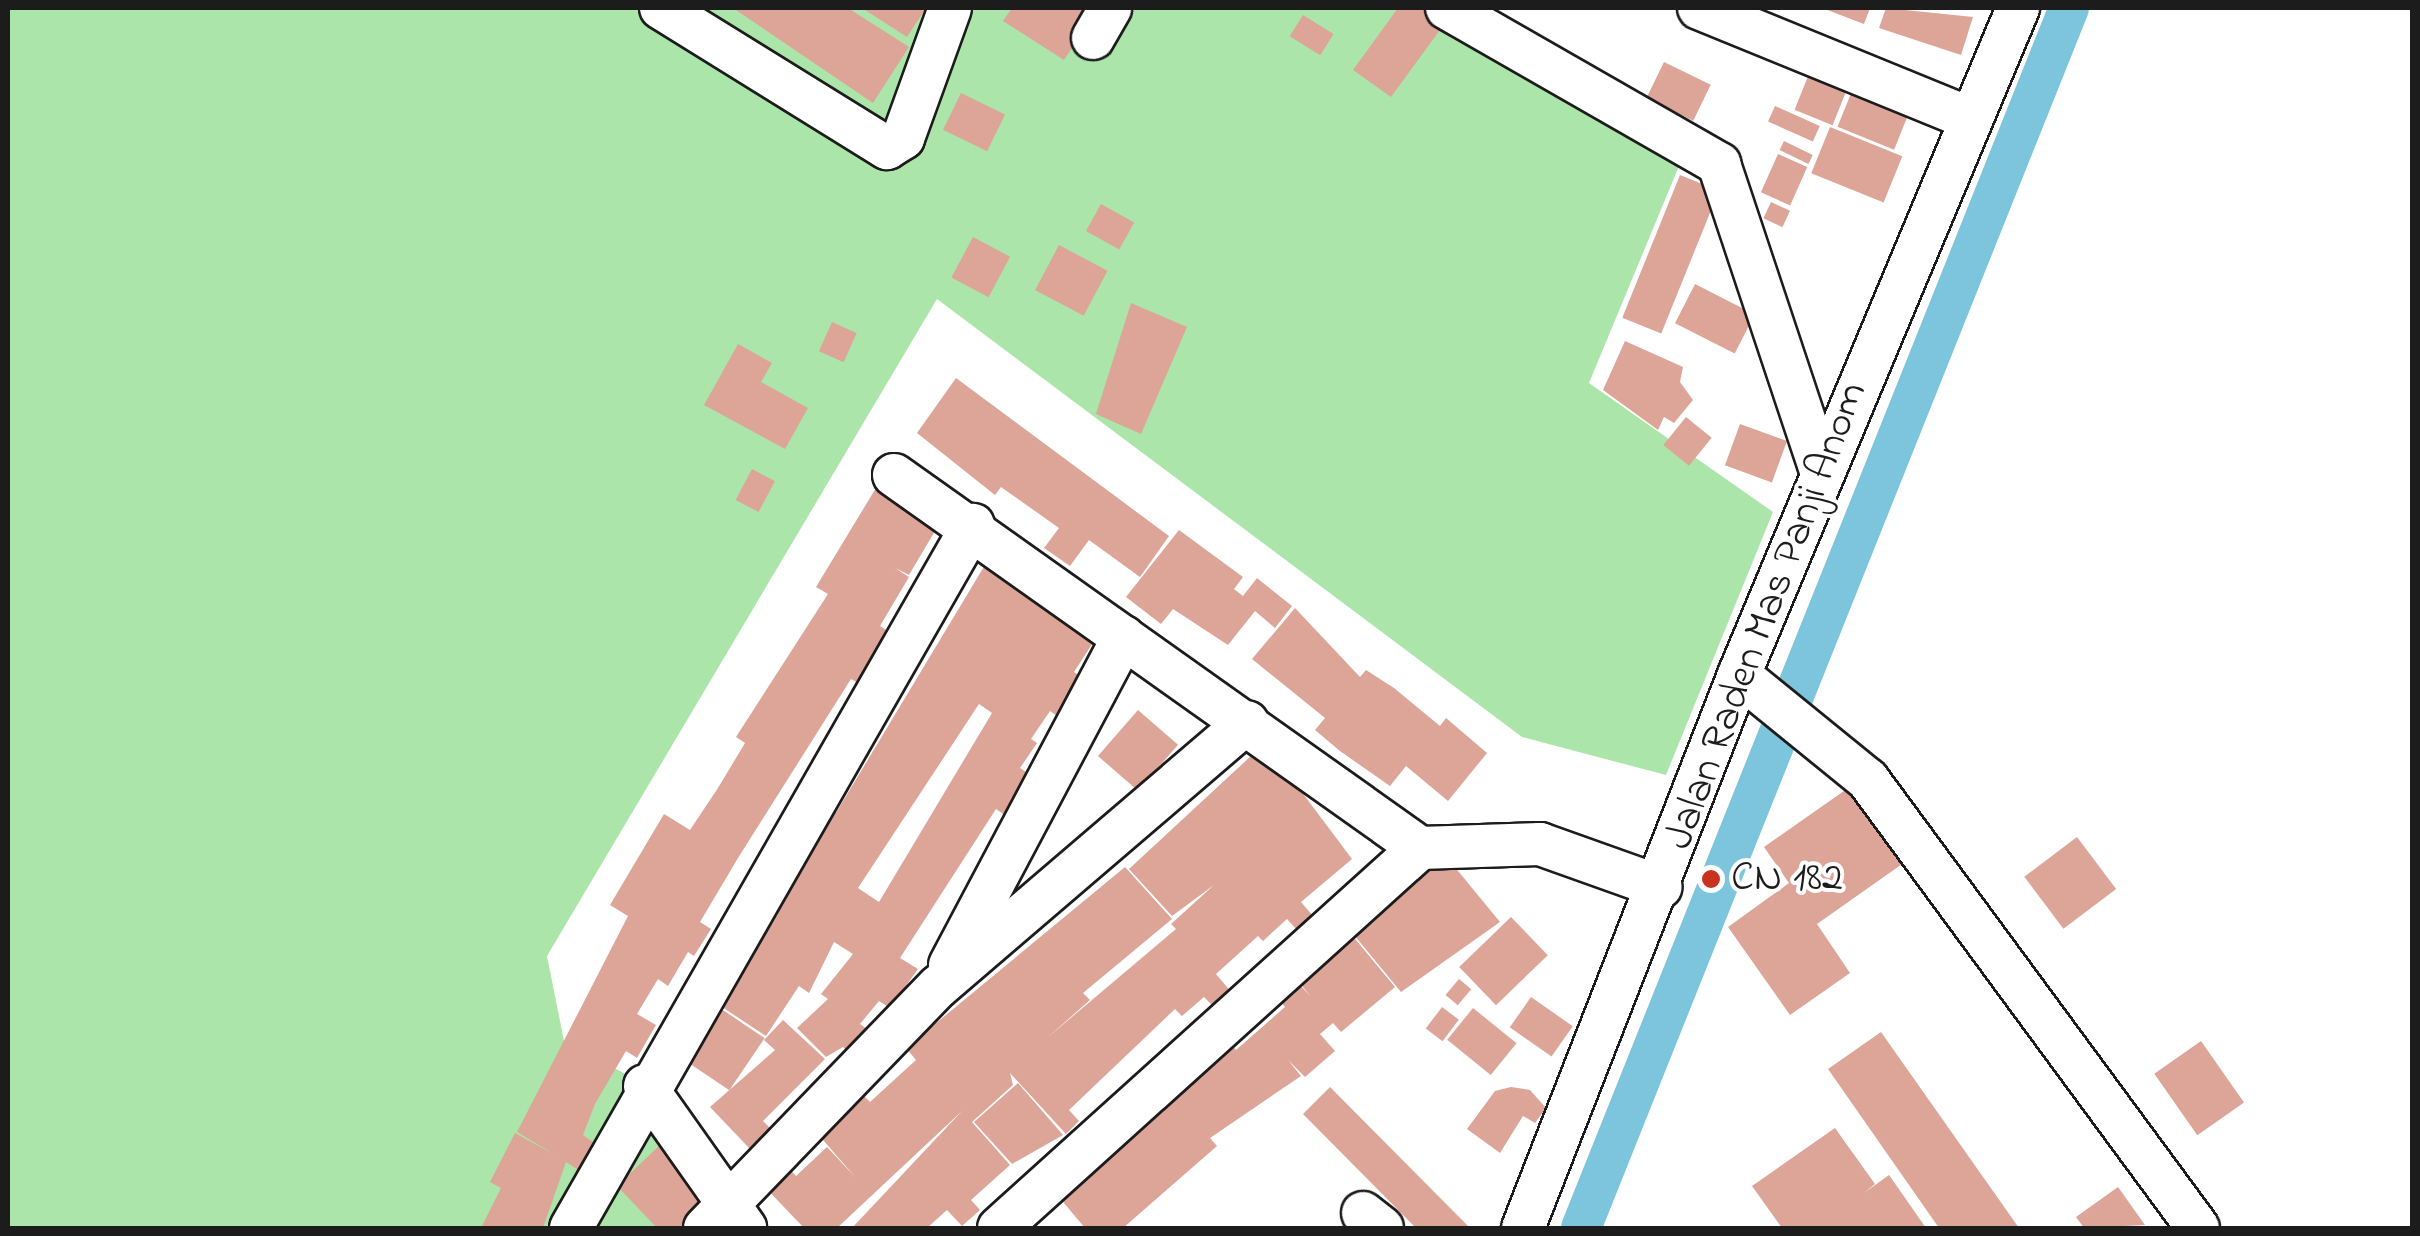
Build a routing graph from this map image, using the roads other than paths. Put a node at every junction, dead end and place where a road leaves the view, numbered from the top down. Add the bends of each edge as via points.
1 (661, 8) edge
2 (950, 8) edge
3 (1447, 8) edge
4 (1700, 8) edge
5 (2018, 8) edge
6 (1968, 118) junction
7 (1822, 474) junction
8 (894, 475) dead end
9 (973, 525) junction
10 (1124, 637) junction
11 (1753, 684) junction
12 (1247, 722) junction
13 (1420, 848) junction
14 (1661, 887) junction
15 (938, 987) junction
16 (645, 1086) junction
17 (726, 1221) edge
18 (570, 1228) edge
19 (999, 1228) edge
20 (1523, 1228) edge
21 (2198, 1228) edge

1 - 2 street via 887,148 903,138
3 - 7 street via 1718,164
4 - 6 street
5 - 6 street, Jalan Raden Mas Panji Anom
6 - 7 street, Jalan Raden Mas Panji Anom
7 - 11 street, Jalan Raden Mas Panji Anom
8 - 9 street
9 - 10 street
9 - 16 street
10 - 12 street
10 - 15 street
11 - 14 street, Jalan Raden Mas Panji Anom
11 - 21 street via 1832,744 1903,822
12 - 13 street
12 - 15 street
13 - 14 street via 1540,844
13 - 19 street
14 - 20 street, Jalan Raden Mas Panji Anom
15 - 17 street
16 - 17 street
16 - 18 street

